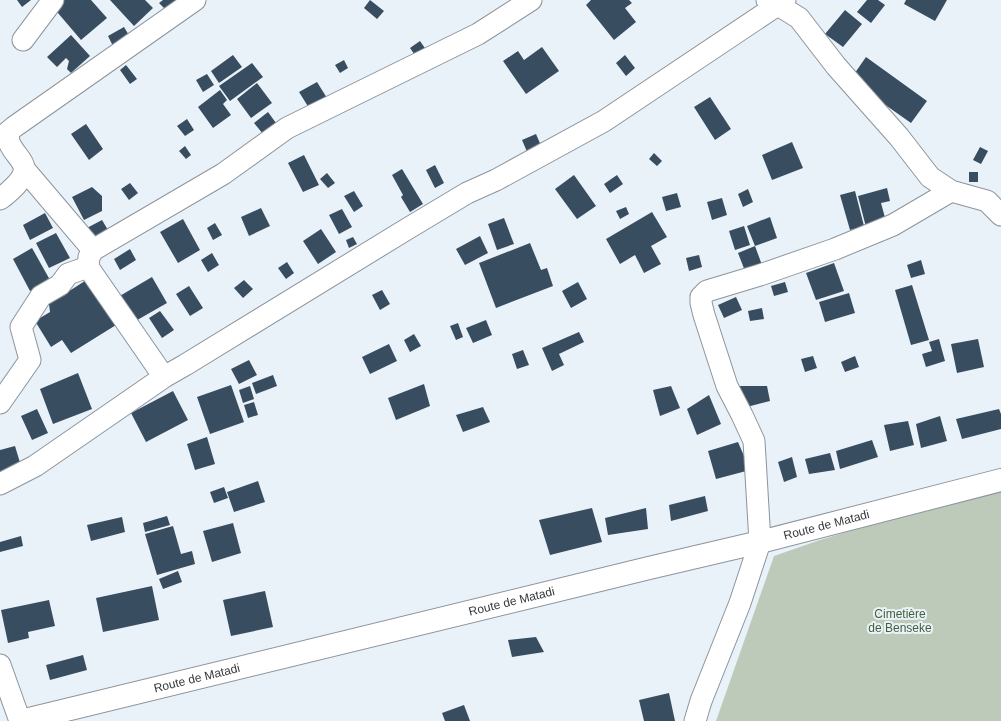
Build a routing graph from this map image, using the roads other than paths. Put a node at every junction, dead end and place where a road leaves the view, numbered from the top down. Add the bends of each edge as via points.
1 (53, 0) edge
2 (195, 0) edge
3 (531, 0) edge
4 (777, 2) edge
5 (23, 40) dead end
6 (25, 170) junction
7 (951, 191) junction
8 (0, 199) edge
9 (996, 206) edge
10 (90, 259) junction
11 (164, 377) junction
12 (0, 402) edge
13 (1001, 480) edge
14 (0, 484) edge
15 (760, 542) junction
16 (0, 665) edge
17 (20, 721) edge
18 (695, 721) edge

1 - 5 street
2 - 6 street via 8,132 9,142
3 - 10 street via 478,34 287,128 223,174
4 - 7 street via 799,18 836,66 930,176
4 - 11 street via 604,121 467,193
6 - 8 street via 21,180
6 - 10 street
7 - 9 street
7 - 15 street via 893,225 835,249 707,291 701,297 704,315 727,386 754,441
10 - 11 street
10 - 12 street via 68,274 60,285 41,296 21,327 30,360
11 - 14 street via 35,466
13 - 15 highway, Route de Matadi
15 - 17 highway, Route de Matadi
15 - 18 street via 740,603
16 - 17 street

